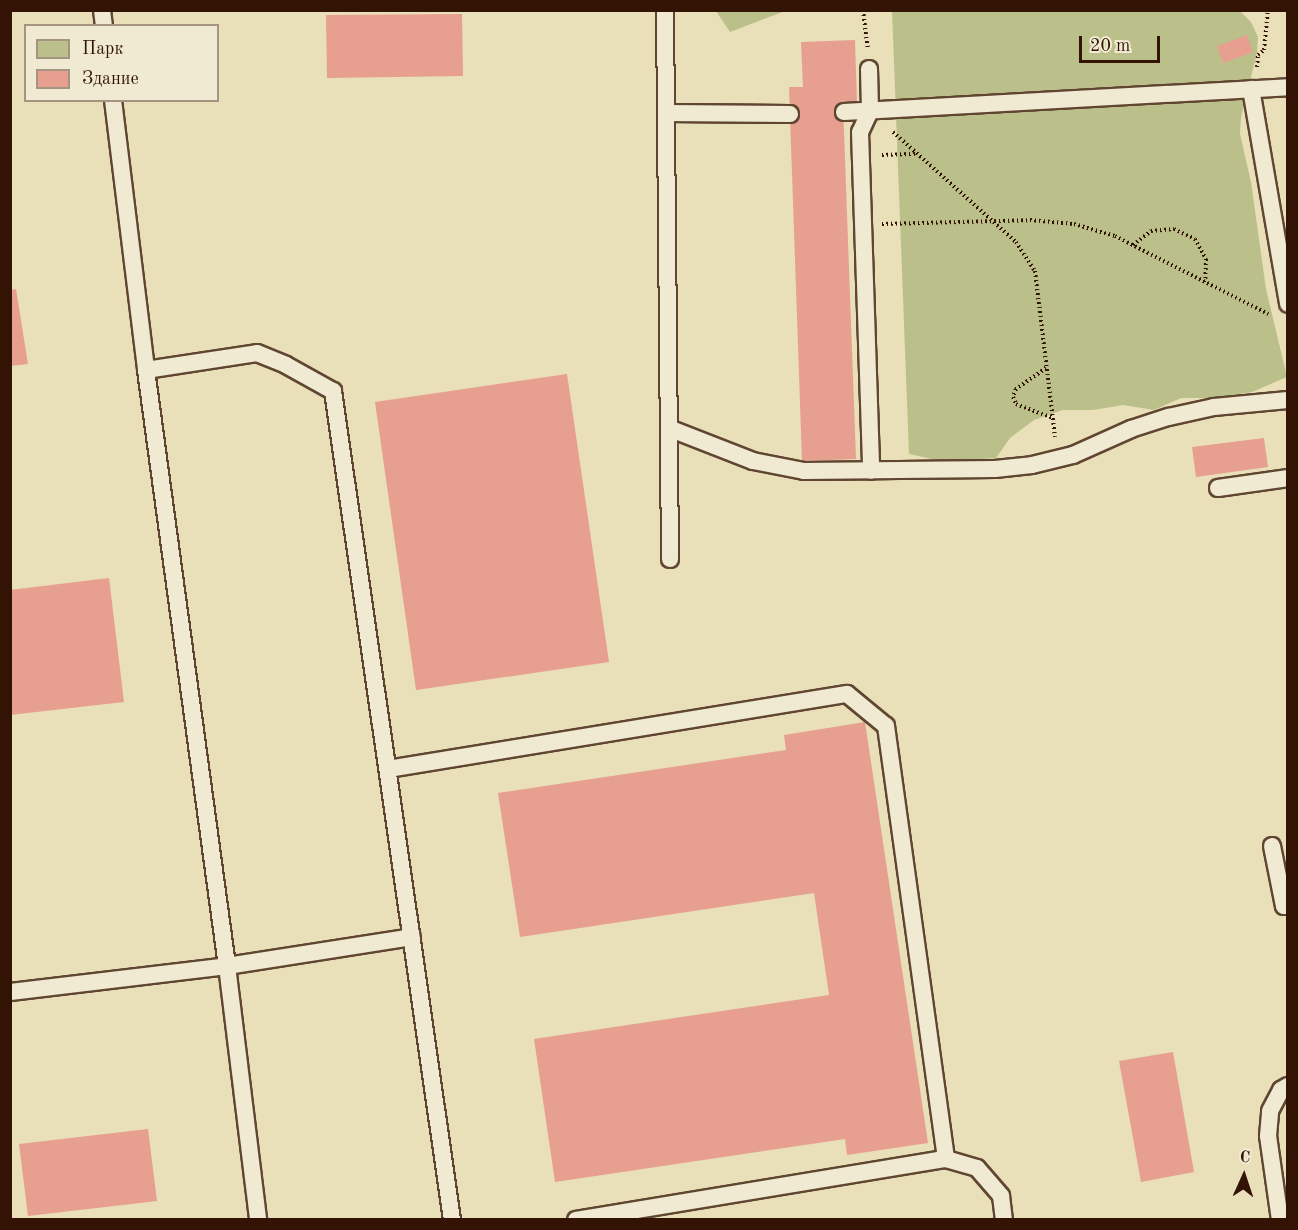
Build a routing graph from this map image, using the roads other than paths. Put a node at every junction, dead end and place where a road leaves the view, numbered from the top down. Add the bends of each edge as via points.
1 (665, 10) edge
2 (869, 69) road end
3 (1287, 87) edge
4 (1255, 89) junction
5 (113, 102) edge
6 (870, 111) junction
7 (844, 112) dead end
8 (666, 113) junction
9 (790, 114) dead end
10 (1287, 304) edge
11 (146, 370) junction
12 (1287, 400) edge
13 (671, 429) junction
14 (871, 471) junction
15 (1287, 478) edge
16 (1218, 488) dead end
17 (670, 559) dead end
18 (388, 769) junction
19 (1272, 846) dead end
20 (1287, 906) edge
21 (412, 937) junction
22 (228, 966) junction
23 (10, 992) edge
24 (1287, 1086) edge
25 (946, 1159) junction
26 (258, 1220) edge
27 (452, 1220) edge
28 (576, 1220) edge
29 (1004, 1220) edge
30 (1280, 1220) edge

1 - 8 lane
2 - 6 lane
3 - 4 lane
4 - 6 lane
4 - 10 lane
5 - 11 lane
6 - 7 lane
6 - 14 lane via 860,132
8 - 9 lane
8 - 13 lane
11 - 18 lane via 257,352 333,391
11 - 22 lane
12 - 14 lane via 1214,407 1169,417 1058,459 995,469
13 - 14 lane via 753,460 804,471
13 - 17 lane
15 - 16 lane
18 - 21 lane
18 - 25 lane via 847,694 886,726
19 - 20 lane
21 - 22 lane
21 - 27 lane
22 - 23 lane
22 - 26 lane
24 - 30 lane via 1270,1111 1268,1136
25 - 28 lane
25 - 29 lane via 977,1168 1001,1196

